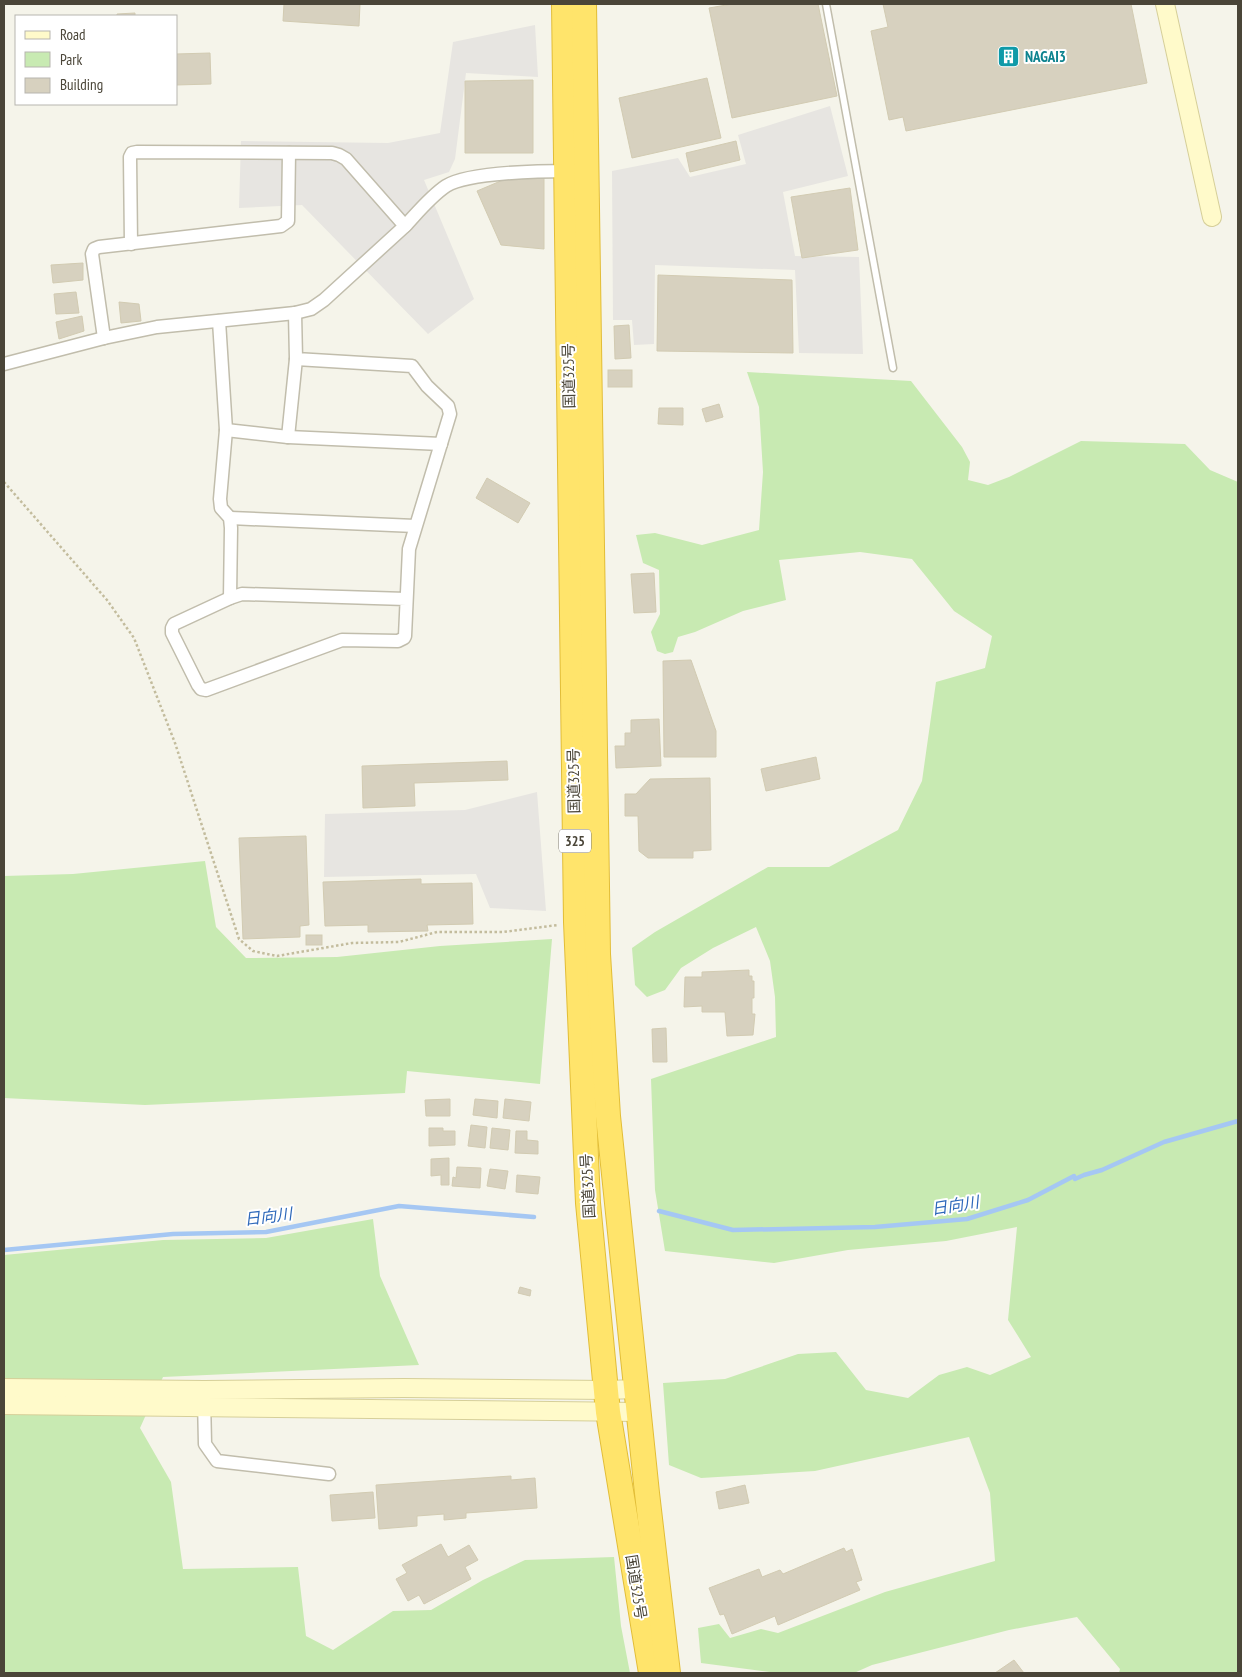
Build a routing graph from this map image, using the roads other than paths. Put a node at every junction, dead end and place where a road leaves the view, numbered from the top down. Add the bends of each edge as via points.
1 (564, 4) edge
2 (584, 4) edge
3 (826, 4) edge
4 (1165, 4) edge
5 (289, 153) junction
6 (576, 171) junction
7 (1212, 217) dead end
8 (405, 226) junction
9 (131, 244) junction
10 (295, 313) junction
11 (219, 321) junction
12 (104, 338) junction
13 (296, 359) junction
14 (4, 364) edge
15 (893, 368) dead end
16 (226, 430) junction
17 (288, 437) junction
18 (441, 444) junction
19 (230, 518) junction
20 (415, 526) junction
21 (230, 598) junction
22 (406, 599) junction
23 (4, 1388) edge
24 (204, 1390) junction
25 (638, 1400) junction
26 (607, 1401) junction
27 (4, 1405) edge
28 (204, 1408) junction
29 (328, 1474) dead end
30 (651, 1673) edge
31 (668, 1673) edge

1 - 6 highway, 国道325号 / 325
2 - 6 highway, 国道325号 / 325
3 - 15 lane
4 - 7 street
5 - 8 street via 332,153 346,159
5 - 9 street via 288,221 285,224
5 - 9 street via 132,153
6 - 8 street via 501,174 459,180 437,193
6 - 25 highway, 国道325号 / 325 via 598,954 608,1116
6 - 26 highway, 国道325号 / 325 via 576,922 588,1203
8 - 10 street via 324,300
9 - 12 street via 99,247 92,254
10 - 11 street
10 - 13 street
11 - 12 street via 157,327
11 - 16 street
12 - 14 street
13 - 17 street
13 - 18 street via 412,366 450,410
16 - 17 street
16 - 19 street via 220,499 221,508
17 - 18 street
18 - 20 street
19 - 20 street
19 - 21 street
20 - 22 street via 409,549
21 - 22 street via 247,594
21 - 22 street via 174,624 172,628 201,689 206,690 342,640 402,641 405,636
23 - 24 street
24 - 26 street via 404,1388
24 - 28 street
25 - 26 street
25 - 31 highway, 国道325号 / 325
26 - 28 street
26 - 30 highway, 国道325号 / 325
27 - 28 street
28 - 29 street via 206,1444 217,1461

